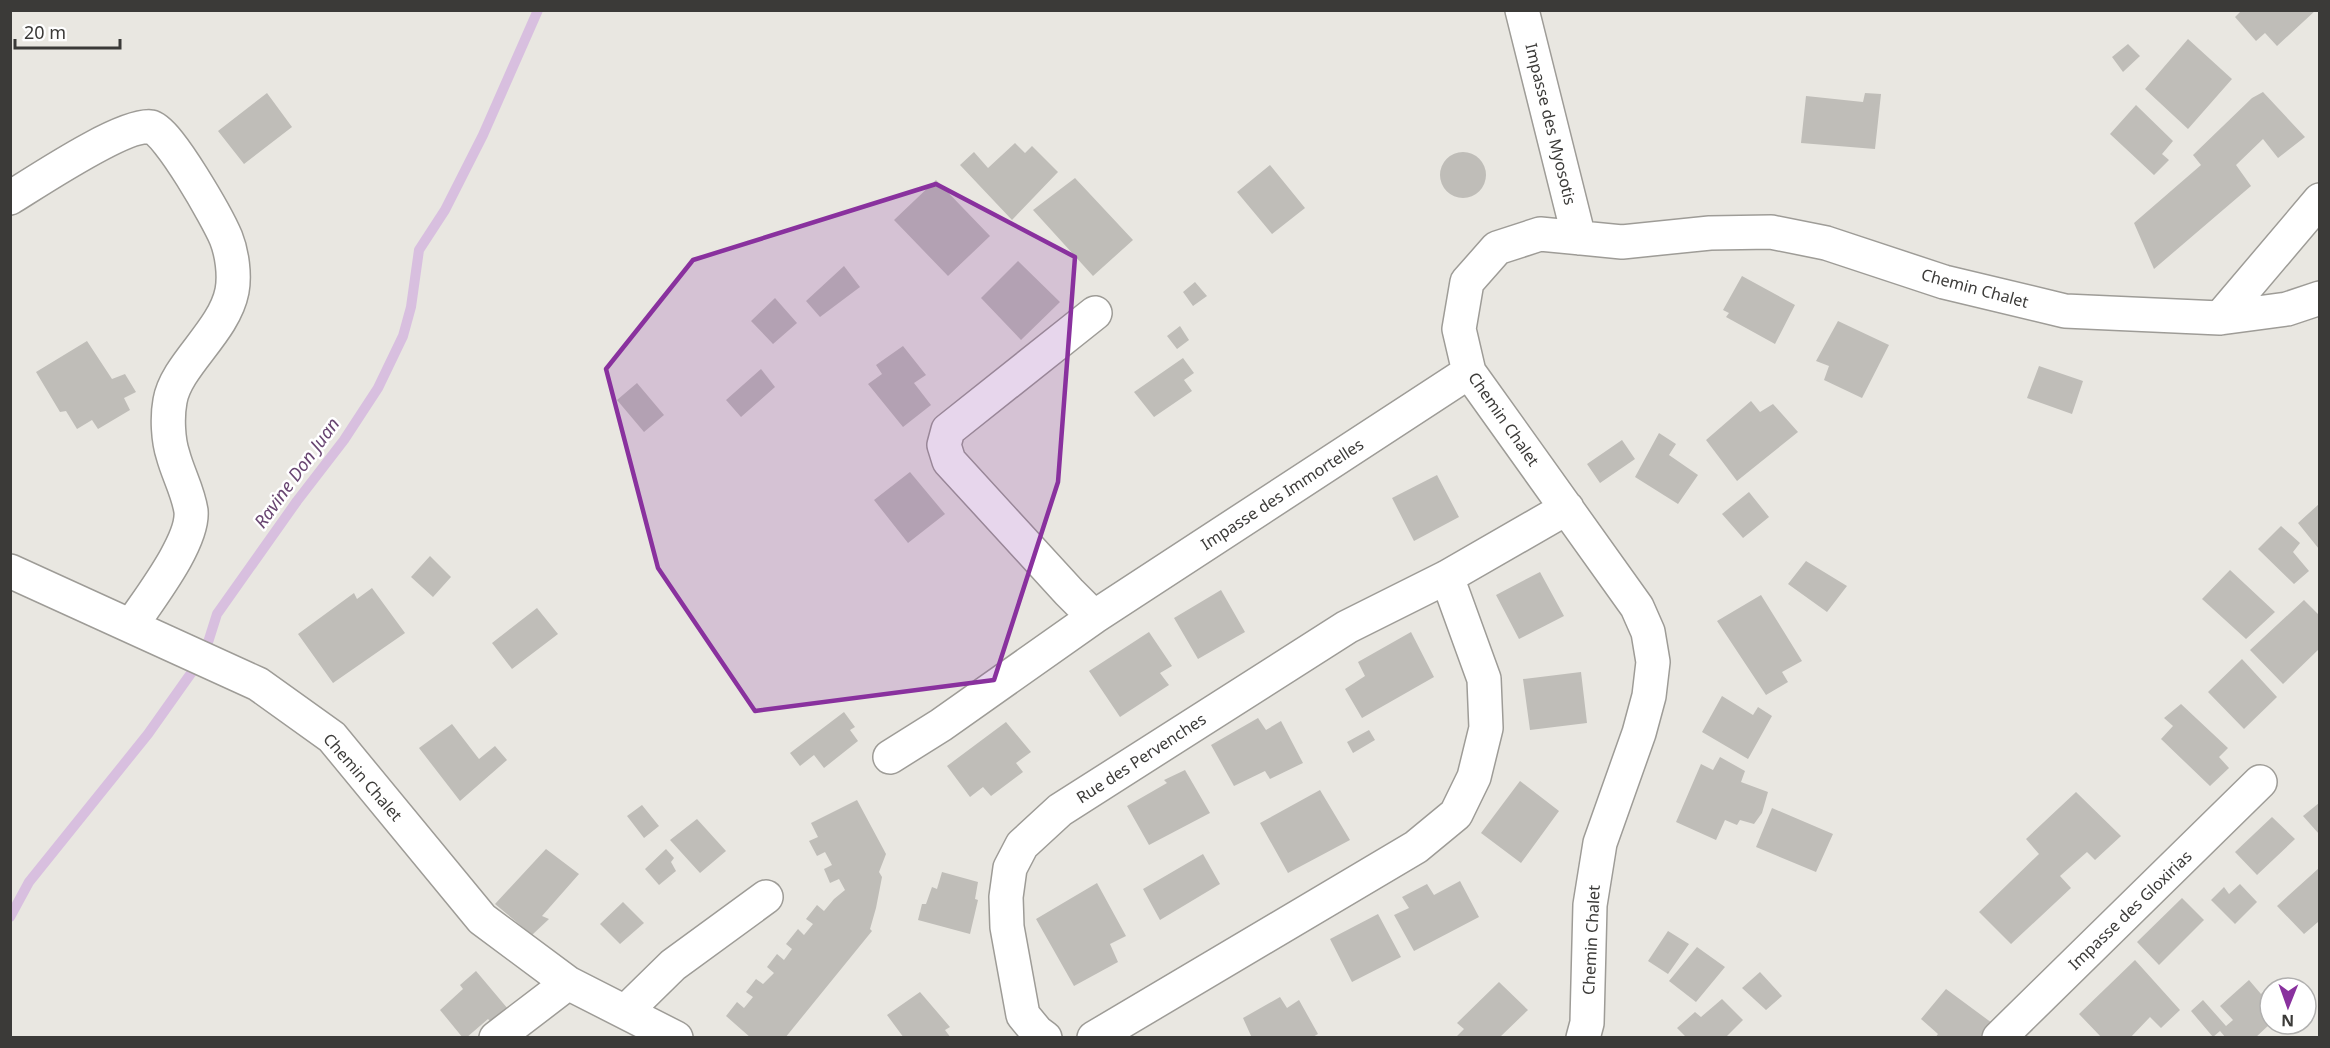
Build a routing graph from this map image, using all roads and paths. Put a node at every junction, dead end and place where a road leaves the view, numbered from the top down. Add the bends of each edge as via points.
1 (1522, 10) edge
2 (10, 198) edge
3 (2319, 200) edge
4 (1579, 238) junction
5 (2319, 298) edge
6 (1095, 313) dead end
7 (2220, 318) junction
8 (1469, 372) junction
9 (1566, 508) junction
10 (10, 571) edge
11 (1447, 577) junction
12 (1094, 617) junction
13 (141, 631) junction
14 (890, 757) dead end
15 (2260, 782) dead end
16 (766, 897) dead end
17 (568, 983) junction
18 (626, 1011) junction
19 (496, 1038) edge
20 (676, 1038) edge
21 (1045, 1038) edge
22 (1094, 1038) edge
23 (1583, 1038) edge
24 (1999, 1038) edge

1 - 4 street, Impasse des Myosotis
2 - 13 street via 95,147 150,127 165,136 227,240 233,268 232,291 212,333 177,381 170,400 172,453 191,513 181,549
3 - 7 street
4 - 7 street, Chemin Chalet via 1622,242 1710,233 1771,232 1826,243 1944,282 2065,311
4 - 8 street, Chemin Chalet via 1540,234 1497,248 1467,282 1459,329
5 - 7 street, Chemin Chalet via 2287,309
6 - 12 street via 948,430 944,445 949,461
8 - 9 street, Chemin Chalet
8 - 12 street, Impasse des Immortelles
9 - 11 street, Rue des Pervenches
9 - 23 street, Chemin Chalet via 1637,607 1648,632 1653,662 1640,733 1600,843 1590,905 1587,1023
10 - 13 street, Chemin Chalet
11 - 21 street, Rue des Pervenches via 1347,627 1059,810 1022,845 1010,868 1007,927 1023,1015
11 - 22 street via 1484,679 1486,728 1474,777 1456,814 1416,847
12 - 14 street, Impasse des Immortelles
13 - 17 street, Chemin Chalet via 258,684 332,737 482,919
15 - 24 street, Impasse des Gloxirias
16 - 18 street via 672,965
17 - 18 street, Chemin Chalet
17 - 19 street
18 - 20 street, Chemin Chalet

